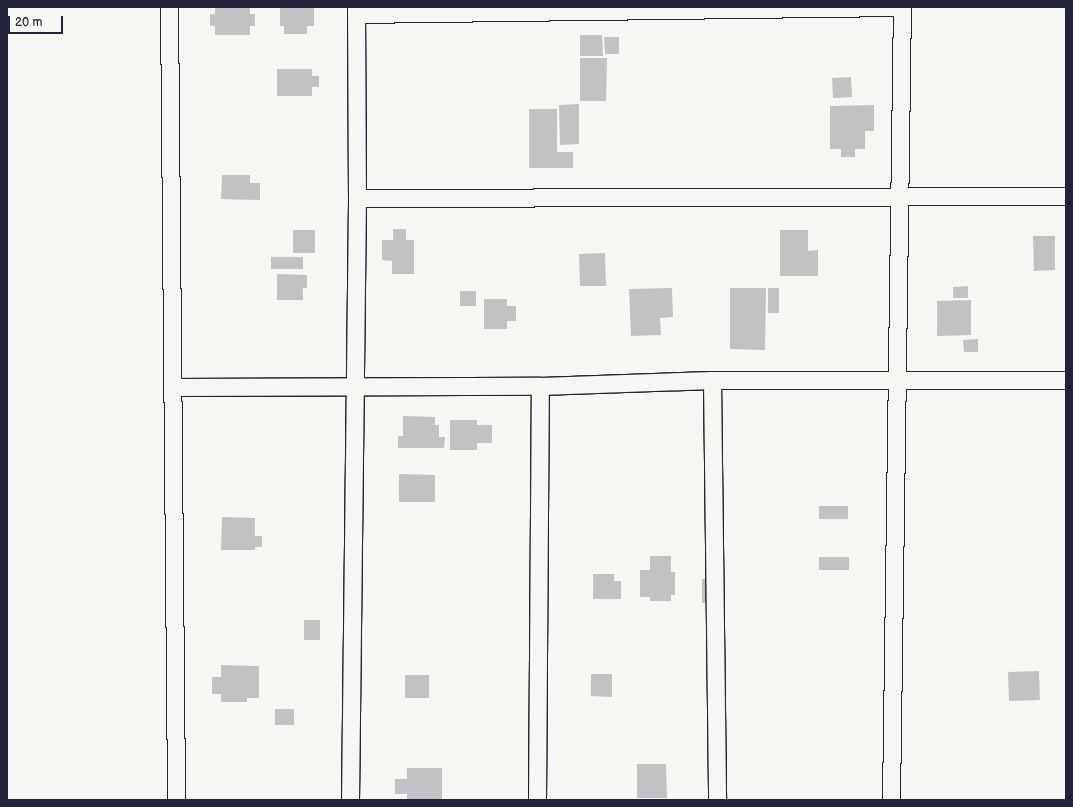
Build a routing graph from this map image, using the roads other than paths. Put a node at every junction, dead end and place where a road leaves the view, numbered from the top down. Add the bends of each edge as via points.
1 (169, 7) edge
2 (898, 7) edge
3 (902, 7) edge
4 (356, 10) edge
5 (1066, 196) edge
6 (901, 197) junction
7 (357, 198) junction
8 (712, 380) junction
9 (898, 380) junction
10 (1066, 380) edge
11 (354, 385) junction
12 (540, 386) junction
13 (172, 387) junction
14 (176, 800) edge
15 (350, 800) edge
16 (537, 800) edge
17 (717, 800) edge
18 (891, 800) edge

1 - 13 street
2 - 4 street
3 - 6 street
4 - 7 street
5 - 6 street
6 - 7 street
6 - 9 street
7 - 11 street
8 - 9 street
8 - 12 street
8 - 17 street
9 - 10 street
9 - 18 street
11 - 12 street
11 - 13 street
11 - 15 street
12 - 16 street
13 - 14 street

